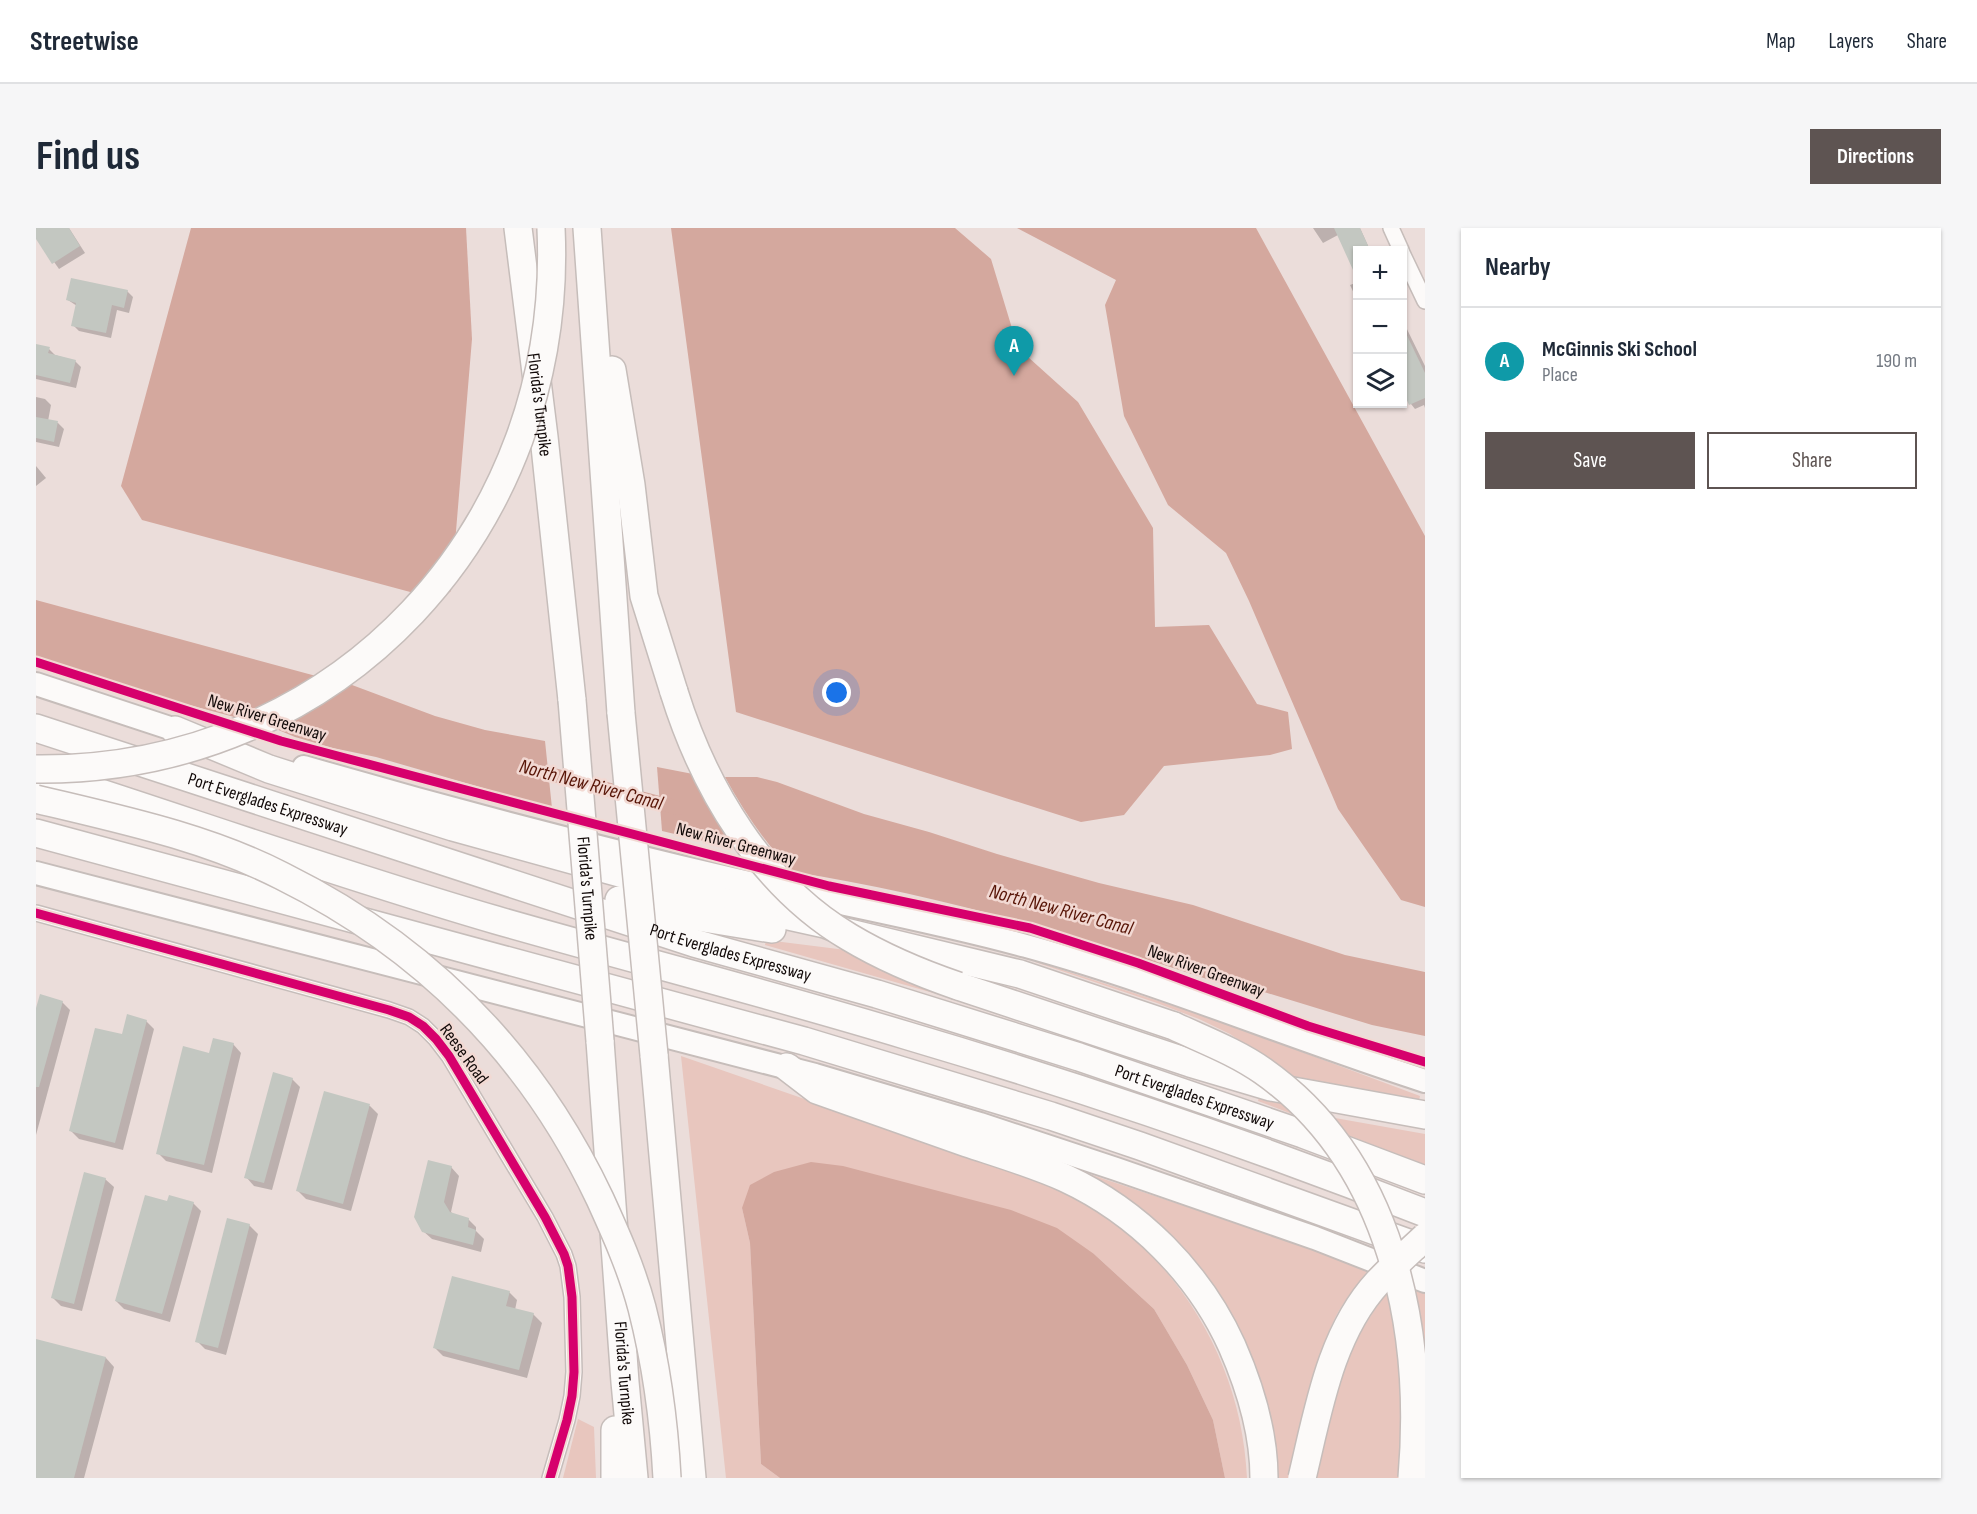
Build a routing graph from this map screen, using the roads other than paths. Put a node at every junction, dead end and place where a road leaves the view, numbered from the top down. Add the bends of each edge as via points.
1 (518, 228) edge
2 (551, 228) edge
3 (588, 228) edge
4 (1390, 228) edge
5 (1399, 246) edge
6 (1407, 263) edge
7 (1425, 301) edge
8 (36, 684) edge
9 (36, 728) edge
10 (175, 730) junction
11 (36, 770) edge
12 (36, 799) edge
13 (36, 833) edge
14 (424, 856) junction
15 (36, 873) edge
16 (36, 913) edge
17 (845, 932) junction
18 (787, 1067) junction
19 (1425, 1081) edge
20 (1425, 1115) edge
21 (1425, 1180) edge
22 (1425, 1213) edge
23 (1425, 1237) edge
24 (1425, 1249) edge
25 (1425, 1281) edge
26 (625, 1382) junction
27 (687, 1411) junction
28 (550, 1478) edge
29 (615, 1478) edge
30 (634, 1478) edge
31 (667, 1478) edge
32 (692, 1478) edge
33 (699, 1478) edge
34 (1264, 1478) edge
35 (1302, 1478) edge
36 (1412, 1478) edge

1 - 26 highway, Florida's Turnpike, bridge via 572,700
2 - 11 highway, bridge via 553,263 547,337 532,405 488,511 434,589 382,642 330,682 243,730 178,752 102,765
3 - 20 highway, bridge via 631,485 644,596 696,753 743,835 782,882 808,908 848,937 916,972 1270,1087
3 - 27 highway, bridge via 621,713
4 - 5 street
6 - 7 street
8 - 10 main road
9 - 14 highway, Port Everglades Expressway
10 - 17 highway via 269,769 453,827
10 - 19 main road via 668,864 1035,948 1115,972
11 - 22 highway via 382,885 1037,1075
12 - 31 highway, bridge via 190,840 290,880 384,936 429,971 500,1043 559,1122 585,1167 626,1259 650,1344 663,1421
13 - 24 highway via 815,1044 1051,1116
14 - 17 highway via 684,915 824,935
14 - 21 highway, Port Everglades Expressway via 694,943 877,994 1079,1057
15 - 18 main road
16 - 28 street, Reese Road via 389,1010 409,1017 436,1039 545,1217 568,1266 574,1380
17 - 36 highway, bridge via 1020,974 1174,1026 1241,1057 1295,1096 1349,1156 1398,1248 1417,1314 1423,1366 1422,1416
18 - 25 main road via 1116,1169
18 - 34 highway via 817,1090 1064,1178 1105,1199 1143,1228 1191,1279 1228,1338 1253,1404
23 - 35 highway, bridge via 1377,1283 1351,1322 1331,1365
26 - 29 highway via 615,1431
26 - 30 highway, Florida's Turnpike
27 - 32 highway
27 - 33 highway

